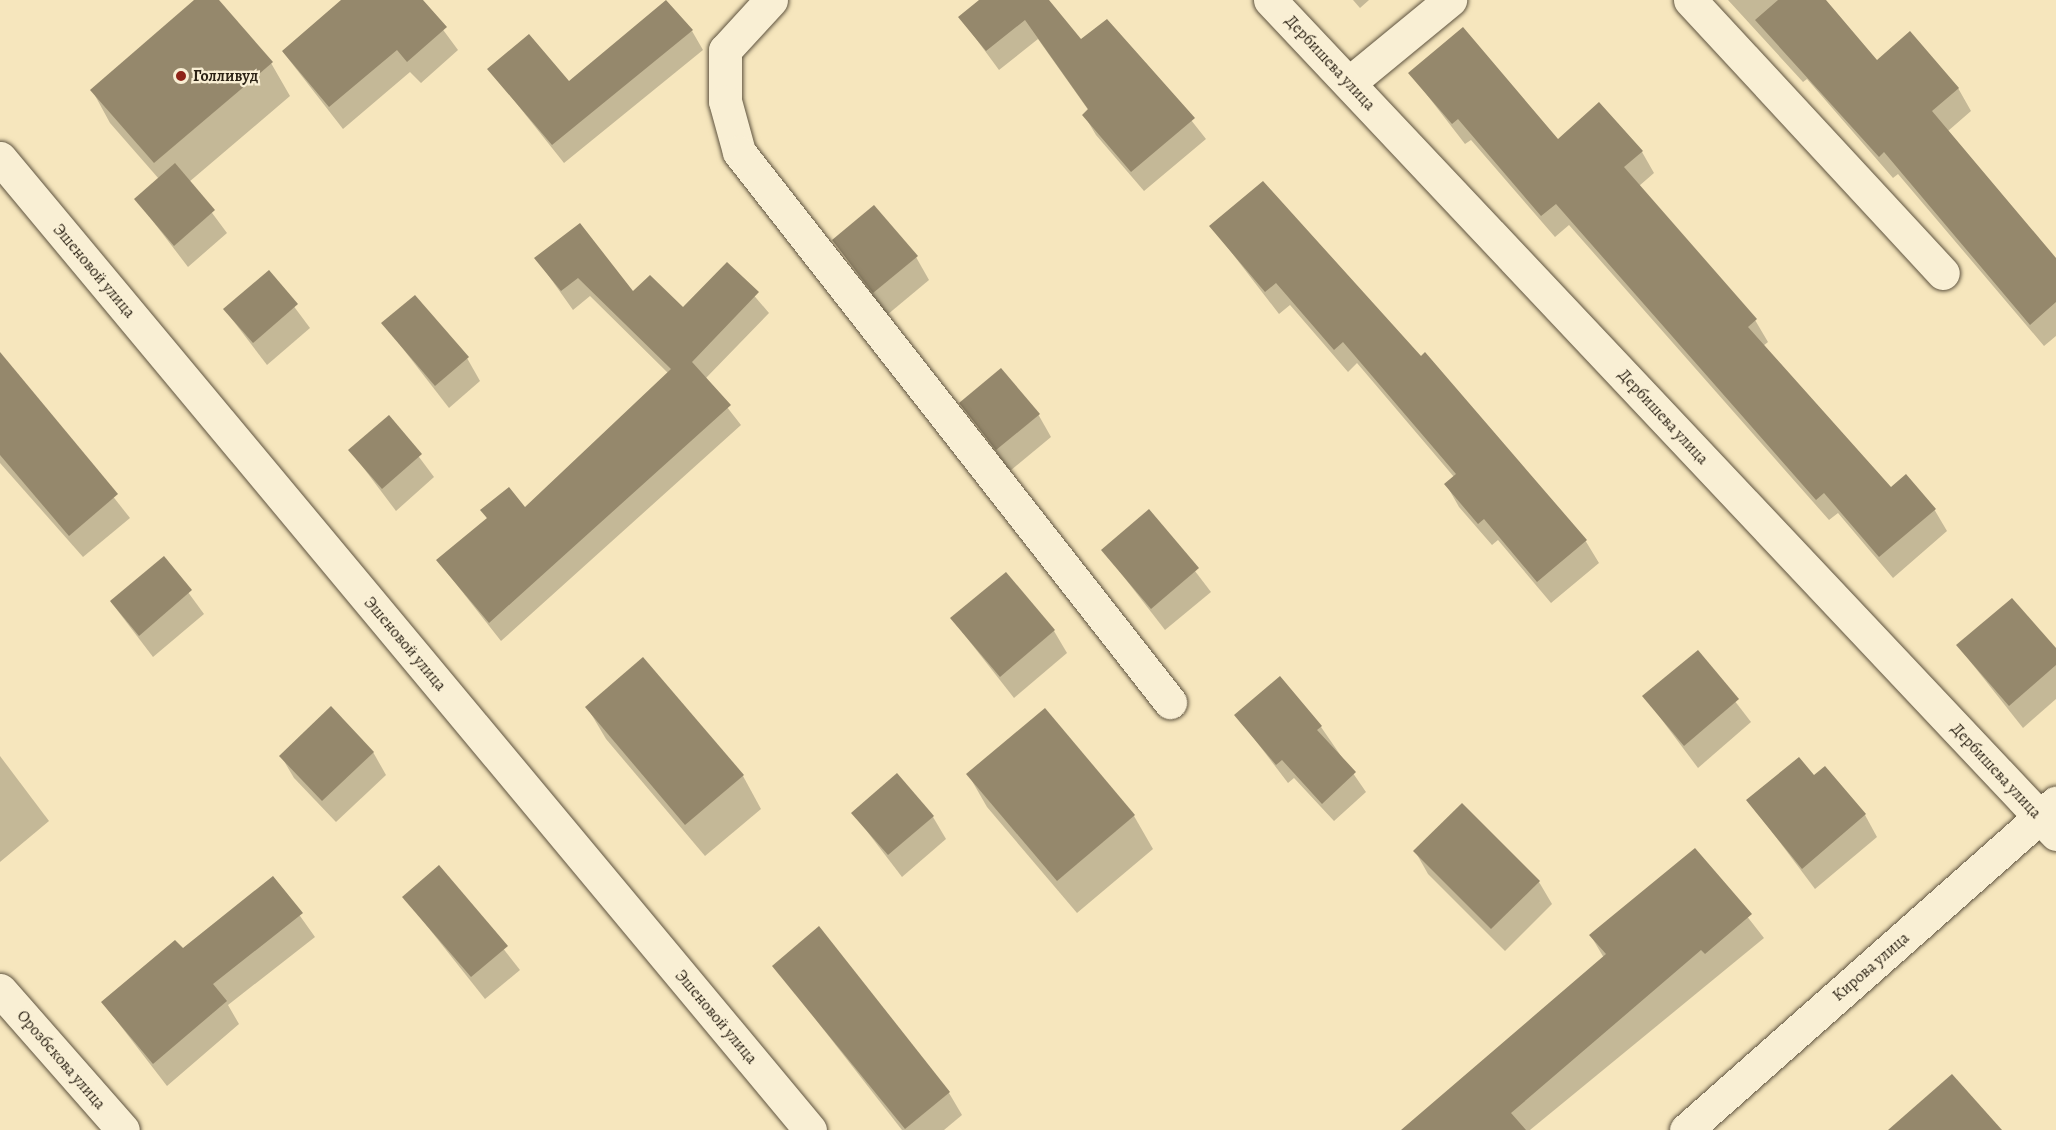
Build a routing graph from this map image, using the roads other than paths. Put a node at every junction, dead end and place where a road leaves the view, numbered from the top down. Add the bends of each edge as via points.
1 (771, 0) edge
2 (1270, 0) edge
3 (1450, 0) edge
4 (1690, 0) edge
5 (1349, 83) junction
6 (0, 158) edge
7 (1943, 273) dead end
8 (1170, 702) dead end
9 (2051, 818) edge
10 (0, 990) edge
11 (123, 1130) edge
12 (810, 1130) edge
13 (1686, 1130) edge

1 - 8 street via 725,50 725,101 739,152
2 - 5 street, Дербишева улица
3 - 5 street
4 - 7 street
5 - 9 street, Дербишева улица
6 - 12 street, Эшеновой улица
9 - 13 street, Кирова улица
10 - 11 street, Орозбекова улица

